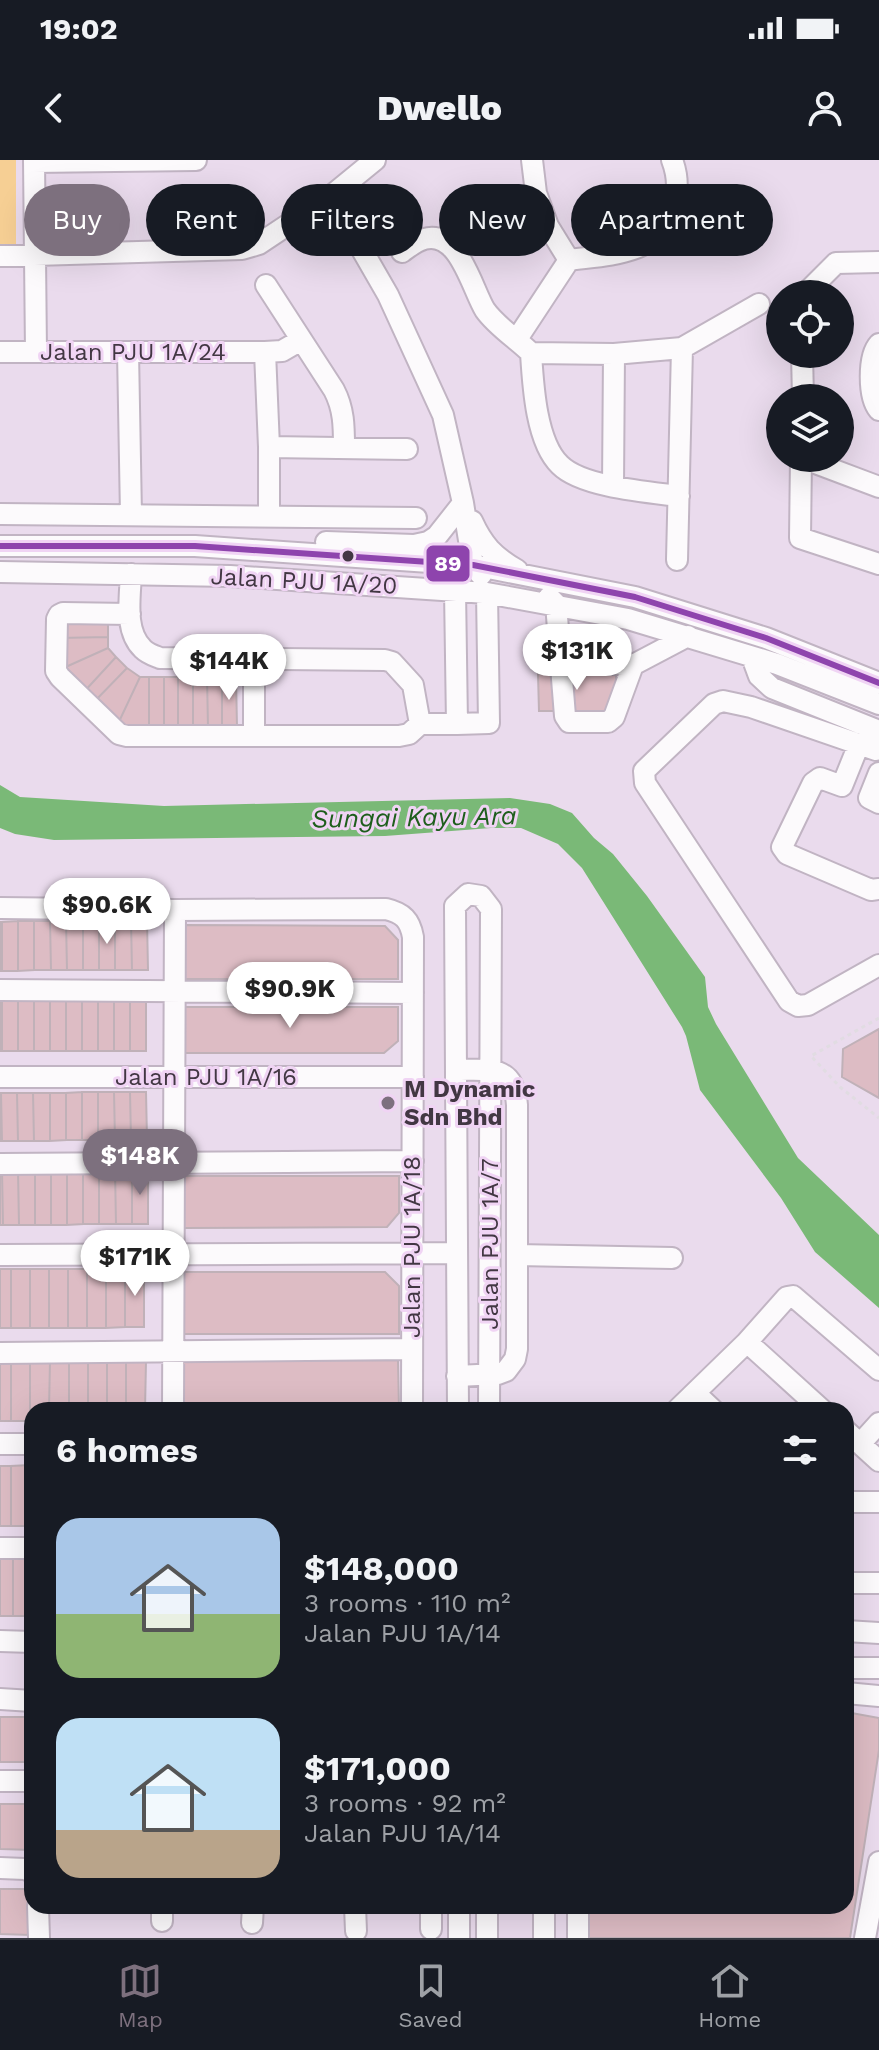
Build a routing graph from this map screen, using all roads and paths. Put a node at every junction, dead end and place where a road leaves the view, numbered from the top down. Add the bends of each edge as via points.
1 (101, 160) edge
2 (196, 160) edge
3 (375, 160) edge
4 (532, 160) edge
5 (672, 160) edge
6 (34, 161) edge
7 (167, 161) edge
8 (34, 184) edge
9 (346, 184) edge
10 (281, 229) edge
11 (423, 239) edge
12 (130, 253) edge
13 (0, 256) edge
14 (24, 256) edge
15 (35, 256) edge
16 (366, 256) edge
17 (569, 260) junction
18 (879, 262) edge
19 (819, 280) edge
20 (266, 285) dead end
21 (759, 304) dead end
22 (301, 340) junction
23 (879, 344) edge
24 (524, 346) junction
25 (682, 348) junction
26 (0, 352) edge
27 (36, 352) junction
28 (128, 352) junction
29 (265, 352) junction
30 (614, 354) junction
31 (879, 410) edge
32 (269, 447) junction
33 (344, 447) junction
34 (407, 449) dead end
35 (801, 472) edge
36 (839, 472) edge
37 (613, 486) junction
38 (879, 487) edge
39 (679, 496) junction
40 (463, 503) junction
41 (0, 514) edge
42 (131, 515) junction
43 (269, 516) junction
44 (416, 518) dead end
45 (0, 546) edge
46 (195, 546) junction
47 (677, 560) dead end
48 (879, 564) edge
49 (473, 565) junction
50 (0, 572) edge
51 (131, 574) junction
52 (532, 577) junction
53 (455, 590) junction
54 (487, 593) junction
55 (556, 604) junction
56 (130, 614) junction
57 (688, 636) junction
58 (254, 659) junction
59 (560, 661) junction
60 (633, 665) junction
61 (756, 666) junction
62 (879, 683) edge
63 (879, 704) edge
64 (751, 707) junction
65 (420, 724) junction
66 (457, 724) junction
67 (254, 736) junction
68 (874, 744) edge
69 (879, 773) edge
70 (842, 786) junction
71 (874, 801) edge
72 (879, 889) edge
73 (0, 908) edge
74 (175, 910) junction
75 (879, 965) edge
76 (0, 990) edge
77 (174, 992) junction
78 (413, 993) junction
79 (879, 1018) edge
80 (456, 1070) junction
81 (490, 1070) junction
82 (0, 1077) edge
83 (174, 1077) junction
84 (413, 1077) junction
85 (879, 1118) edge
86 (413, 1161) junction
87 (174, 1162) junction
88 (0, 1164) edge
89 (412, 1252) junction
90 (457, 1253) junction
91 (174, 1254) junction
92 (0, 1255) edge
93 (517, 1255) junction
94 (672, 1258) dead end
95 (747, 1342) junction
96 (412, 1349) junction
97 (173, 1352) junction
98 (0, 1353) edge
99 (879, 1370) edge
100 (457, 1376) junction
101 (489, 1376) junction
102 (695, 1393) junction
103 (173, 1402) edge
104 (412, 1402) edge
105 (458, 1402) edge
106 (489, 1402) edge
107 (685, 1402) edge
108 (705, 1402) edge
109 (813, 1402) edge
110 (879, 1423) edge
111 (854, 1437) edge
112 (854, 1439) edge
113 (0, 1444) edge
114 (24, 1444) edge
115 (879, 1461) edge
116 (854, 1502) edge
117 (879, 1502) edge
118 (0, 1548) edge
119 (24, 1548) edge
120 (854, 1583) edge
121 (879, 1583) edge
122 (854, 1631) edge
123 (879, 1633) edge
124 (0, 1641) edge
125 (24, 1642) edge
126 (854, 1668) edge
127 (879, 1668) edge
128 (854, 1694) edge
129 (879, 1696) edge
130 (0, 1699) edge
131 (24, 1700) edge
132 (0, 1781) edge
133 (24, 1781) edge
134 (879, 1862) edge
135 (0, 1868) edge
136 (24, 1869) edge
137 (38, 1914) edge
138 (355, 1914) edge
139 (431, 1914) edge
140 (459, 1914) edge
141 (487, 1914) edge
142 (544, 1914) edge
143 (578, 1914) edge
144 (431, 1929) dead end
145 (356, 1931) dead end
146 (861, 1932) edge
147 (39, 1938) edge
148 (459, 1938) edge
149 (487, 1938) edge
150 (544, 1938) edge
151 (578, 1938) edge

1 - 6 street
1 - 7 street
2 - 7 street
3 - 9 street
4 - 17 street via 548,226
5 - 17 street via 677,190 661,233 639,248
6 - 8 street
10 - 12 street via 242,249
11 - 24 street via 450,246 486,310
13 - 14 street
15 - 27 street
16 - 40 street via 443,415
17 - 24 street
18 - 19 street via 836,263
20 - 22 street
21 - 25 street
22 - 29 street, Jalan PJU 1A/24 via 282,351
22 - 33 street via 340,403
23 - 31 street via 872,352 871,381 872,402
24 - 30 street
24 - 37 street via 550,452 573,475
25 - 30 street
25 - 39 street
26 - 27 street, Jalan PJU 1A/24
27 - 28 street, Jalan PJU 1A/24
28 - 29 street, Jalan PJU 1A/24
28 - 42 street
29 - 32 street
30 - 37 street
32 - 33 street
32 - 43 street
33 - 34 street
35 - 48 street via 800,538
36 - 38 street
37 - 39 street
39 - 47 street
40 - 46 street via 437,536 414,545 225,540
40 - 49 street
40 - 52 street via 485,545
41 - 42 street
42 - 43 street
43 - 44 street
45 - 46 street, Jalan PJU 1A/20
46 - 49 street, Jalan PJU 1A/20
49 - 52 street, Jalan PJU 1A/20
49 - 55 street via 486,577 545,594
50 - 51 street, Jalan PJU 1A/20
51 - 53 street, Jalan PJU 1A/20
51 - 56 street
52 - 62 street, Jalan PJU 1A/20 via 635,597 766,638
53 - 54 street, Jalan PJU 1A/20
53 - 66 street
54 - 55 street, Jalan PJU 1A/20
54 - 66 street via 489,723
55 - 57 street, Jalan PJU 1A/20
55 - 59 street
56 - 58 street via 135,638 160,658
56 - 67 street via 59,615 60,677 119,734
57 - 60 street
57 - 61 street, Jalan PJU 1A/20
58 - 65 street via 392,662 413,685
58 - 67 street
59 - 60 street
59 - 60 street via 569,722 608,722 614,717
61 - 63 street, Jalan PJU 1A/20 via 777,664
61 - 64 street
61 - 68 street via 772,688
64 - 68 street
64 - 75 street via 714,704 644,771 645,783 789,1001 808,1005
65 - 66 street
65 - 67 street via 399,736
68 - 70 street
69 - 71 street
70 - 71 street
70 - 72 street via 816,780 782,847 787,854
73 - 74 street, Jalan PJU 1A/18
74 - 77 street
74 - 78 street, Jalan PJU 1A/18 via 396,911 410,923 413,937
76 - 77 street
77 - 78 street
77 - 83 street
78 - 84 street, Jalan PJU 1A/18
79 - 85 path via 811,1056
80 - 81 street
80 - 81 street, Jalan PJU 1A/7 via 455,906 468,894 481,896 491,909
80 - 90 street, Jalan PJU 1A/7
81 - 93 street via 515,1087
81 - 101 street, Jalan PJU 1A/7
82 - 83 street, Jalan PJU 1A/16
83 - 84 street, Jalan PJU 1A/16
83 - 87 street
84 - 86 street, Jalan PJU 1A/18
86 - 87 street
86 - 89 street, Jalan PJU 1A/18
87 - 88 street
87 - 91 street
89 - 90 street
89 - 91 street
89 - 96 street, Jalan PJU 1A/18
90 - 100 street, Jalan PJU 1A/7
91 - 92 street
91 - 97 street
93 - 94 street
93 - 101 street via 515,1359 506,1371
95 - 99 street via 793,1296
95 - 102 street
95 - 109 street
96 - 97 street
96 - 104 street, Jalan PJU 1A/18
97 - 98 street
97 - 103 street
100 - 101 street
100 - 105 street, Jalan PJU 1A/7
101 - 106 street, Jalan PJU 1A/7
102 - 107 street
102 - 108 street
110 - 111 street
112 - 115 street
113 - 114 street
116 - 117 street
118 - 119 street
120 - 121 street
122 - 123 street
124 - 125 street
126 - 127 street
128 - 129 street
130 - 131 street
132 - 133 street
134 - 146 street via 865,1892
135 - 136 street
137 - 147 street
138 - 145 street
139 - 144 street
140 - 148 street
141 - 149 street
142 - 150 street
143 - 151 street

